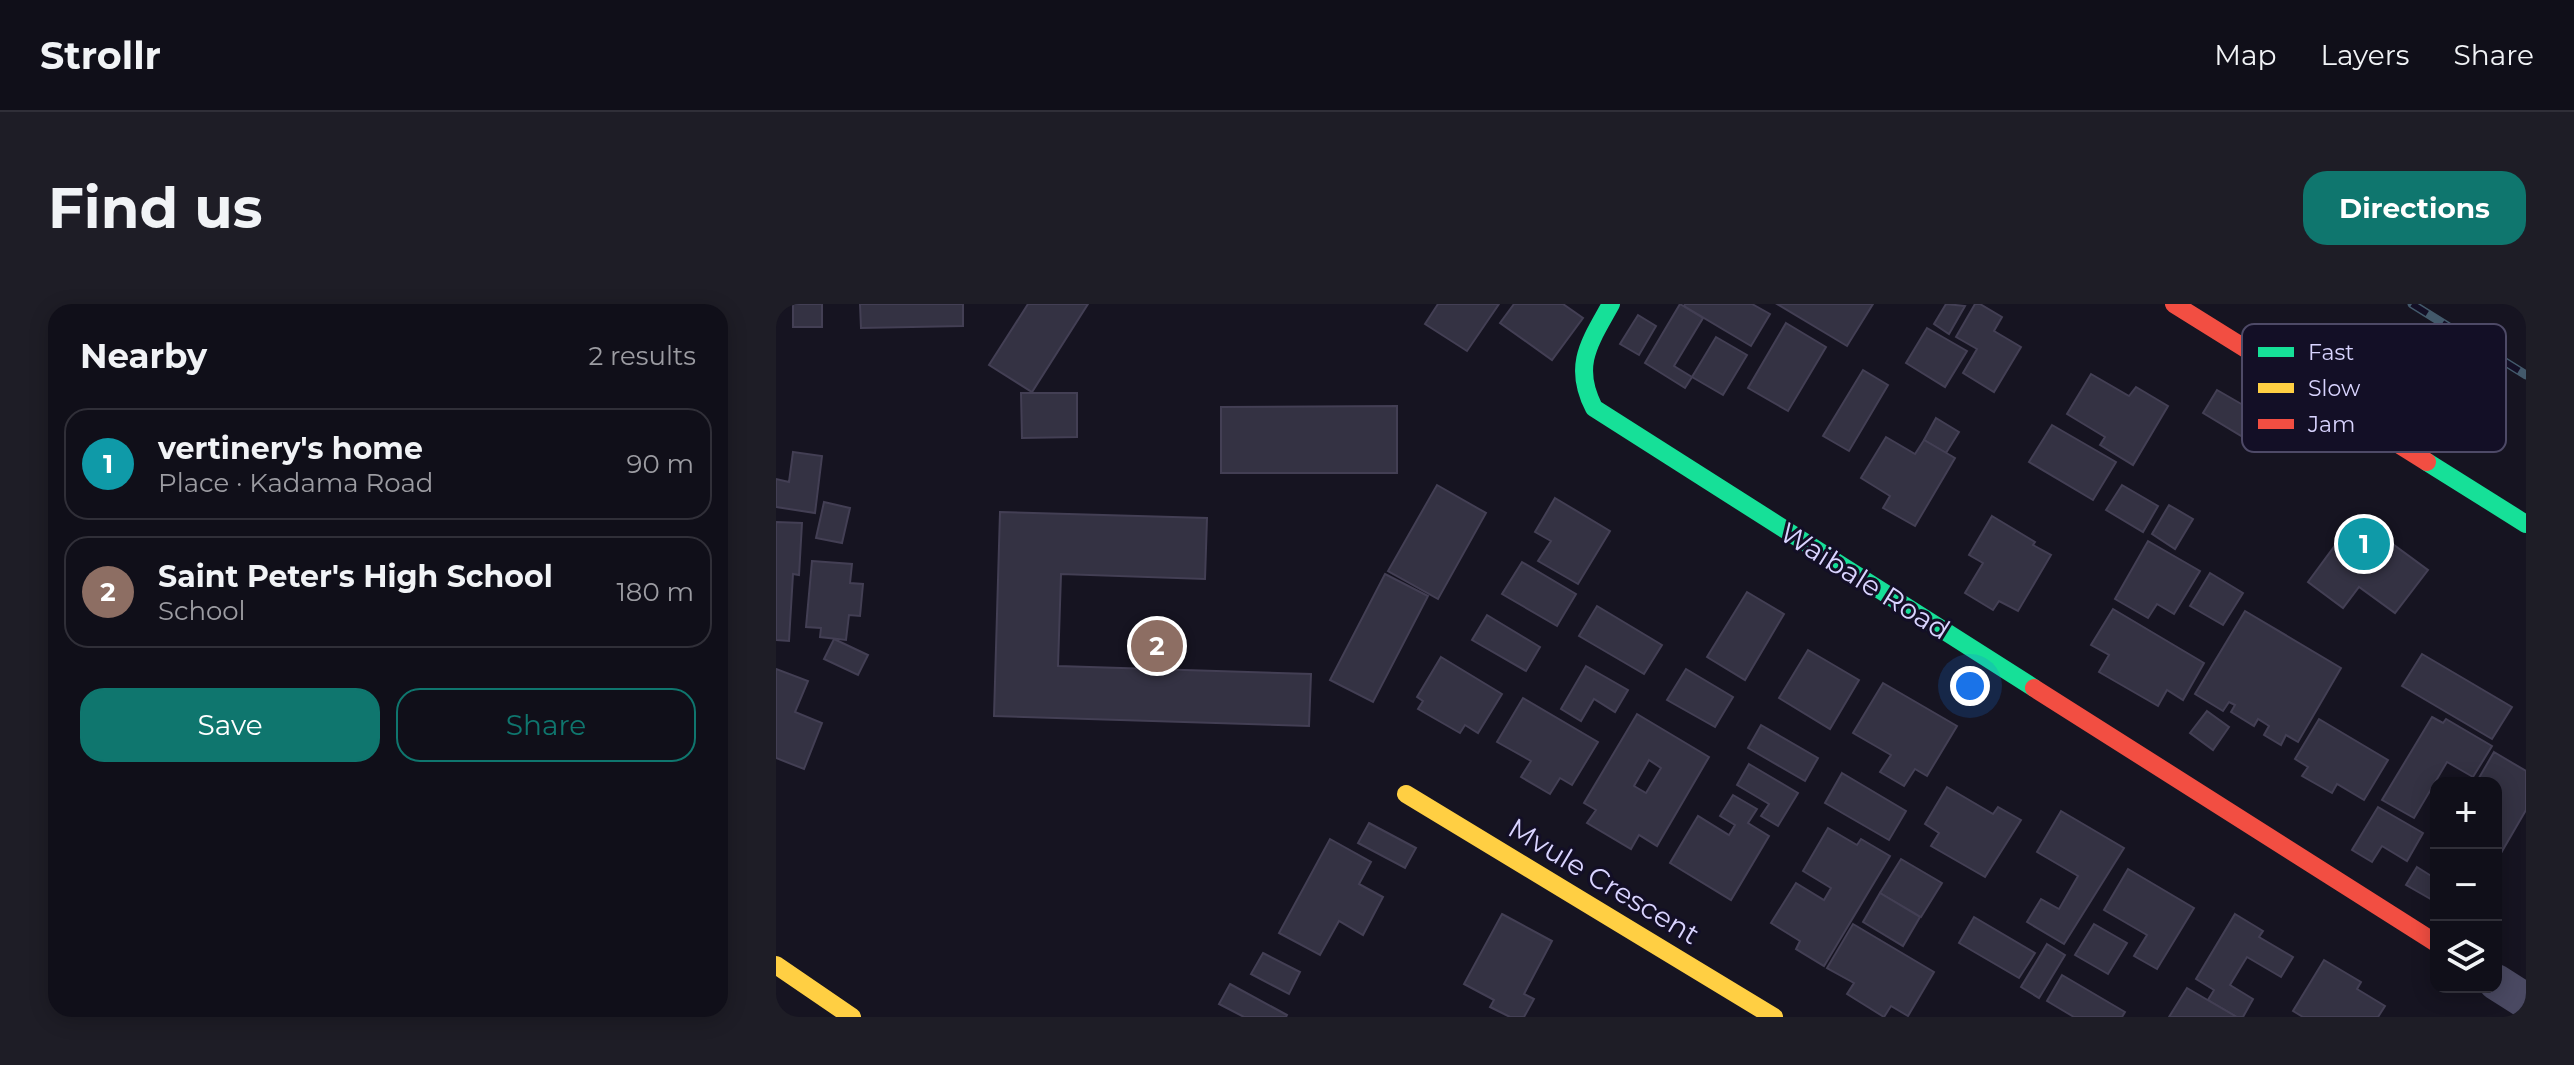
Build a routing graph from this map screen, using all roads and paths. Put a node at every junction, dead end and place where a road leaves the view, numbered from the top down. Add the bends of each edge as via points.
1 (1611, 304) edge
2 (2174, 304) edge
3 (2242, 346) edge
4 (2411, 452) edge
5 (2526, 524) edge
6 (1406, 794) dead end
7 (2430, 939) edge
8 (776, 965) edge
9 (2502, 986) edge
10 (2526, 1001) edge
11 (852, 1017) edge
12 (1774, 1017) edge

1 - 7 street, Waibale Road via 1582,364 1584,392 1594,408
2 - 3 street
4 - 5 street
6 - 12 street, Mvule Crescent
8 - 11 street
9 - 10 street

